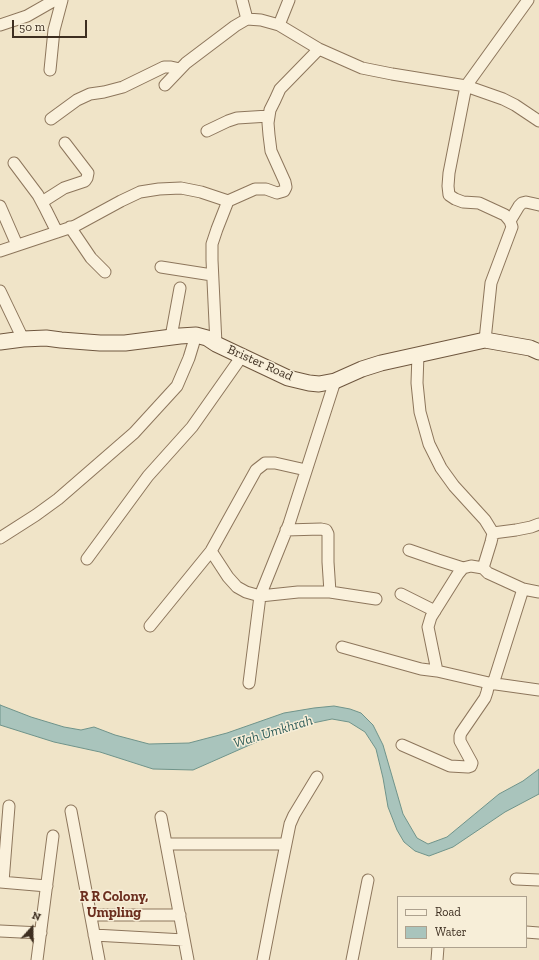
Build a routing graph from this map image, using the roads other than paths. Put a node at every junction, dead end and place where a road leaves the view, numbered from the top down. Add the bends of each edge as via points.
1 (55, 0) edge
2 (62, 0) edge
3 (242, 0) edge
4 (289, 0) edge
5 (528, 0) edge
6 (247, 19) junction
7 (0, 25) edge
8 (279, 25) junction
9 (318, 49) junction
10 (180, 69) junction
11 (50, 70) dead end
12 (165, 85) dead end
13 (466, 86) junction
14 (269, 116) junction
15 (51, 119) dead end
16 (539, 120) edge
17 (207, 131) dead end
18 (65, 143) dead end
19 (14, 163) dead end
20 (228, 201) junction
21 (42, 202) junction
22 (539, 205) edge
23 (0, 206) edge
24 (510, 221) junction
25 (70, 227) junction
26 (57, 232) junction
27 (17, 245) junction
28 (0, 251) edge
29 (160, 266) dead end
30 (105, 272) dead end
31 (212, 275) junction
32 (180, 288) dead end
33 (0, 291) edge
34 (196, 335) junction
35 (171, 337) junction
36 (23, 339) junction
37 (485, 340) junction
38 (0, 342) edge
39 (216, 344) junction
40 (539, 352) edge
41 (418, 354) junction
42 (242, 356) junction
43 (335, 381) junction
44 (306, 470) junction
45 (539, 524) edge
46 (286, 530) junction
47 (492, 533) junction
48 (0, 538) edge
49 (409, 550) dead end
50 (211, 551) junction
51 (87, 559) dead end
52 (463, 568) junction
53 (482, 568) junction
54 (523, 590) junction
55 (330, 592) junction
56 (539, 592) edge
57 (401, 594) dead end
58 (260, 596) junction
59 (376, 599) dead end
60 (435, 611) junction
61 (150, 626) dead end
62 (342, 647) dead end
63 (437, 671) junction
64 (249, 683) dead end
65 (491, 684) junction
66 (539, 690) edge
67 (402, 745) dead end
68 (317, 777) dead end
69 (9, 806) dead end
70 (71, 811) dead end
71 (162, 817) dead end
72 (52, 836) dead end
73 (166, 844) junction
74 (286, 844) junction
75 (516, 879) dead end
76 (368, 880) dead end
77 (539, 880) edge
78 (1, 882) edge
79 (46, 886) junction
80 (91, 915) junction
81 (180, 915) junction
82 (0, 931) edge
83 (527, 932) edge
84 (41, 933) junction
85 (539, 933) edge
86 (94, 934) junction
87 (184, 940) junction
88 (438, 948) edge
89 (38, 960) edge
90 (99, 960) edge
91 (188, 960) edge
92 (263, 960) edge
93 (352, 960) edge
94 (437, 960) edge

1 - 7 street via 27,16
2 - 11 street via 54,30
3 - 6 street
4 - 8 street
5 - 13 street
6 - 8 street
6 - 10 street
8 - 9 street
9 - 13 street via 362,68
9 - 14 street via 280,89
10 - 12 street
10 - 15 street via 164,67 123,87 90,94
13 - 16 street via 516,105
13 - 24 street via 449,173 449,195 463,202 479,203 505,215
14 - 17 street via 237,118
14 - 20 street via 271,151 286,187 284,191 277,193 266,189 250,190
18 - 21 street via 88,173 87,178 57,191
19 - 21 street
20 - 25 street via 181,188 159,188 140,192
20 - 31 street via 212,244
21 - 26 street
22 - 24 street via 522,203
23 - 27 street
24 - 37 street via 512,228 491,283
25 - 26 street
25 - 30 street via 91,258
26 - 27 street
27 - 28 street
29 - 31 street
31 - 39 street
32 - 35 street
33 - 36 street
34 - 35 street, Brister Road
34 - 39 street, Brister Road
34 - 48 street via 190,358 177,386 134,433 58,499
35 - 36 street, Brister Road via 125,343
36 - 38 street, Brister Road
37 - 40 street, Brister Road
37 - 41 street, Brister Road
39 - 42 street, Brister Road
41 - 43 street, Brister Road via 362,369
41 - 47 street via 420,412 429,444 441,468 485,520
42 - 43 street, Brister Road via 288,378 319,384
42 - 51 street via 192,427 148,476
43 - 44 street
44 - 46 street
44 - 50 street via 275,463 265,463 256,470
45 - 47 street
46 - 55 street via 326,530
46 - 58 street
47 - 53 street
49 - 52 street
50 - 58 street via 237,587
50 - 61 street
52 - 53 street
52 - 60 street
53 - 54 street
54 - 56 street
54 - 65 street
55 - 58 street
55 - 59 street
57 - 60 street
58 - 64 street
60 - 63 street via 428,627
62 - 63 street
63 - 65 street
65 - 66 street
65 - 67 street via 485,698 460,736 471,766 450,766
68 - 74 street via 294,815
69 - 78 street
70 - 80 street
71 - 73 street
72 - 79 street
73 - 74 street
73 - 81 street
74 - 92 street
75 - 77 street
76 - 93 street
78 - 79 street
79 - 84 street
80 - 81 street
80 - 86 street
81 - 87 street
82 - 84 street
83 - 85 street
84 - 89 street
86 - 87 street
86 - 90 street
87 - 91 street
88 - 94 street

